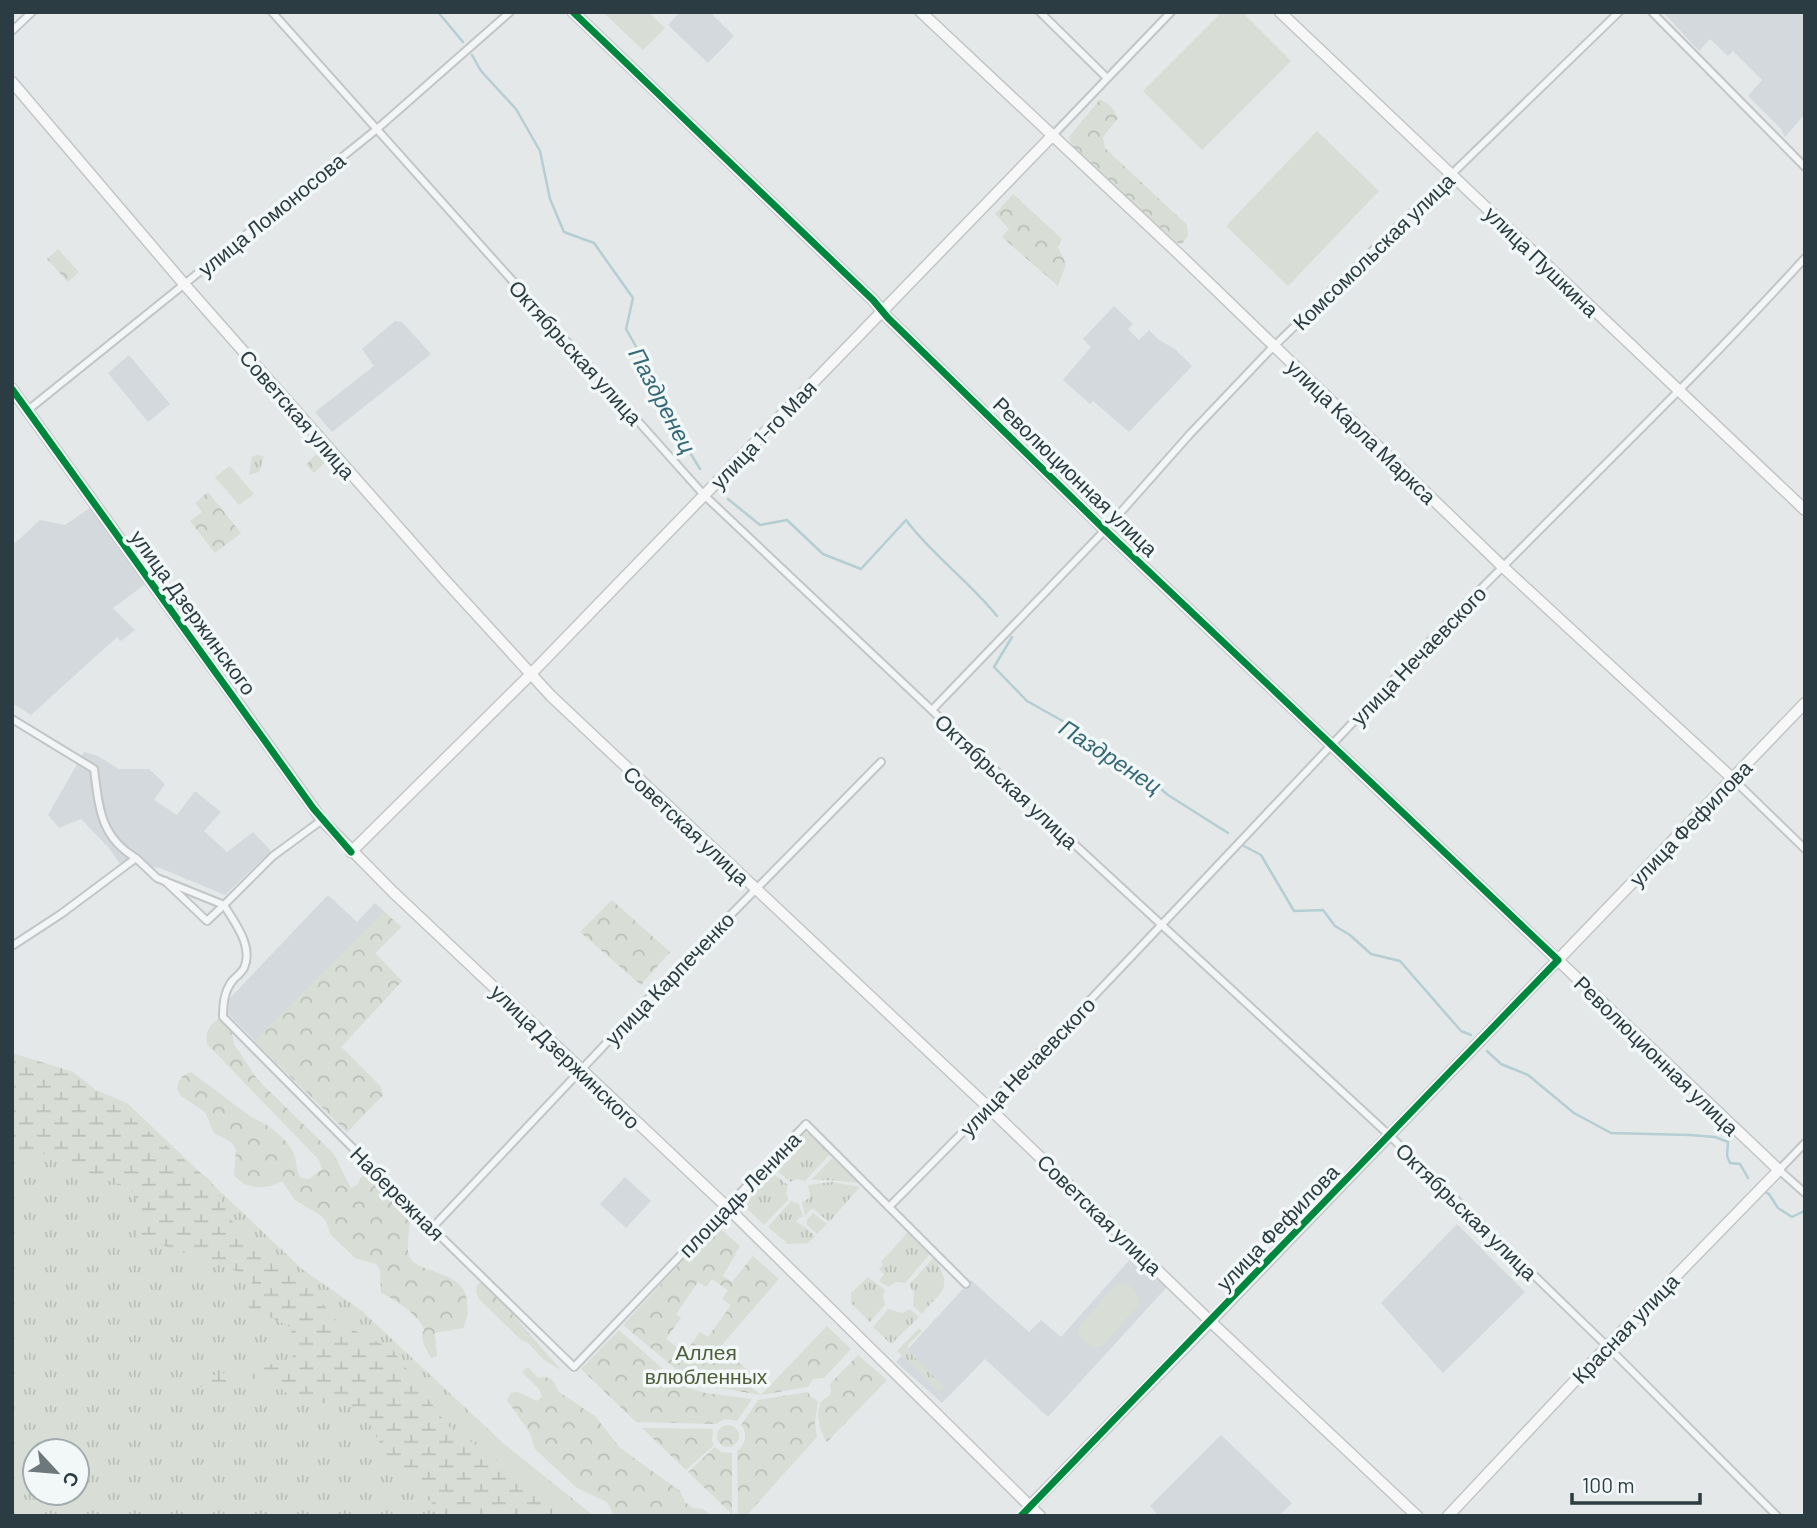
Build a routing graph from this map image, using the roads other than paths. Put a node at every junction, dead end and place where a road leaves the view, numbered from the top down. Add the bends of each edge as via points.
1 (32, 12) edge
2 (272, 12) edge
3 (510, 12) edge
4 (573, 12) edge
5 (921, 12) edge
6 (1040, 12) edge
7 (1171, 12) edge
8 (1280, 12) edge
9 (1619, 12) edge
10 (1652, 12) edge
11 (12, 31) edge
12 (1107, 78) junction
13 (12, 82) edge
14 (377, 128) junction
15 (1052, 136) junction
16 (1805, 167) edge
17 (1452, 175) junction
18 (1805, 258) edge
19 (184, 284) junction
20 (883, 311) junction
21 (1275, 346) junction
22 (12, 389) edge
23 (1678, 391) junction
24 (28, 410) junction
25 (704, 495) junction
26 (1805, 510) edge
27 (1105, 530) junction
28 (1503, 567) junction
29 (530, 674) junction
30 (1805, 703) edge
31 (932, 710) junction
32 (12, 719) edge
33 (1331, 746) junction
34 (881, 762) dead end
35 (1733, 779) junction
36 (322, 820) junction
37 (1805, 849) edge
38 (351, 852) junction
39 (136, 858) junction
40 (164, 881) junction
41 (755, 889) junction
42 (224, 905) junction
43 (1161, 923) junction
44 (12, 946) edge
45 (1558, 960) junction
46 (581, 1070) junction
47 (988, 1107) junction
48 (1389, 1135) junction
49 (1805, 1143) edge
50 (1779, 1170) junction
51 (1805, 1194) edge
52 (727, 1207) junction
53 (889, 1207) junction
54 (432, 1228) junction
55 (966, 1284) dead end
56 (1210, 1322) junction
57 (1607, 1346) junction
58 (574, 1367) joint
59 (1030, 1506) junction
60 (1021, 1516) edge
61 (1040, 1516) edge
62 (1417, 1516) edge
63 (1448, 1516) edge
64 (1777, 1516) edge

1 - 11 street
2 - 14 street, Октябрьская улица
3 - 14 street, улица Ломоносова
4 - 20 main road, Революционная улица
5 - 15 main road, улица Карла Маркса
6 - 12 street
7 - 12 street, улица 1-го Мая
8 - 17 main road, улица Пушкина
9 - 17 street, Комсомольская улица
10 - 16 street
12 - 15 street, улица 1-го Мая
13 - 19 main road, Советская улица
14 - 19 street, улица Ломоносова
14 - 25 street, Октябрьская улица
15 - 20 main road, улица 1-го Мая
15 - 21 main road, улица Карла Маркса
17 - 21 street, Комсомольская улица
17 - 23 main road, улица Пушкина
18 - 23 street, улица Нечаевского
19 - 24 street, улица Ломоносова
19 - 29 main road, Советская улица
20 - 25 main road, улица 1-го Мая
20 - 27 main road, Революционная улица
21 - 27 street, Комсомольская улица
21 - 28 main road, улица Карла Маркса
22 - 24 main road, улица Дзержинского
23 - 26 main road, улица Пушкина
23 - 28 street, улица Нечаевского
24 - 36 main road, улица Дзержинского
25 - 29 main road, улица 1-го Мая
25 - 31 street, Октябрьская улица
27 - 31 street, Комсомольская улица
27 - 33 main road, Революционная улица
28 - 33 street, улица Нечаевского
28 - 35 main road, улица Карла Маркса
29 - 38 main road, улица 1-го Мая
29 - 41 main road, Советская улица
30 - 35 main road, улица Фефилова
31 - 43 street, Октябрьская улица
32 - 39 street via 94,769 100,816 118,847
33 - 43 street, улица Нечаевского
33 - 45 main road, Революционная улица
34 - 41 street, улица Карпеченко
35 - 37 street, улица Карла Маркса
35 - 45 main road, улица Фефилова
36 - 38 main road, улица Дзержинского
36 - 42 street via 273,856
38 - 46 main road, улица Дзержинского
39 - 40 street
39 - 44 street
40 - 42 street
40 - 42 street via 207,921
41 - 46 street, улица Карпеченко
41 - 47 main road, Советская улица
42 - 54 street, Набережная via 242,933 247,952 244,968 228,986 223,1017
43 - 47 street, улица Нечаевского
43 - 48 street, Октябрьская улица
45 - 48 main road, улица Фефилова
45 - 50 main road, Революционная улица
46 - 52 main road, улица Дзержинского
46 - 54 street, улица Карпеченко
47 - 53 street, улица Нечаевского
47 - 56 main road, Советская улица
48 - 56 main road, улица Фефилова
48 - 57 street, Октябрьская улица
49 - 50 street, Красная улица
50 - 51 street, Революционная улица
50 - 57 main road, Красная улица
52 - 53 street, площадь Ленина via 806,1124
52 - 58 street, площадь Ленина
52 - 59 main road, улица Дзержинского
53 - 55 street, площадь Ленина
54 - 58 street, Набережная
56 - 59 main road, улица Фефилова
56 - 62 main road, Советская улица
57 - 63 main road, Красная улица
57 - 64 street, Октябрьская улица
59 - 60 street, улица Фефилова
59 - 61 main road, улица Дзержинского

